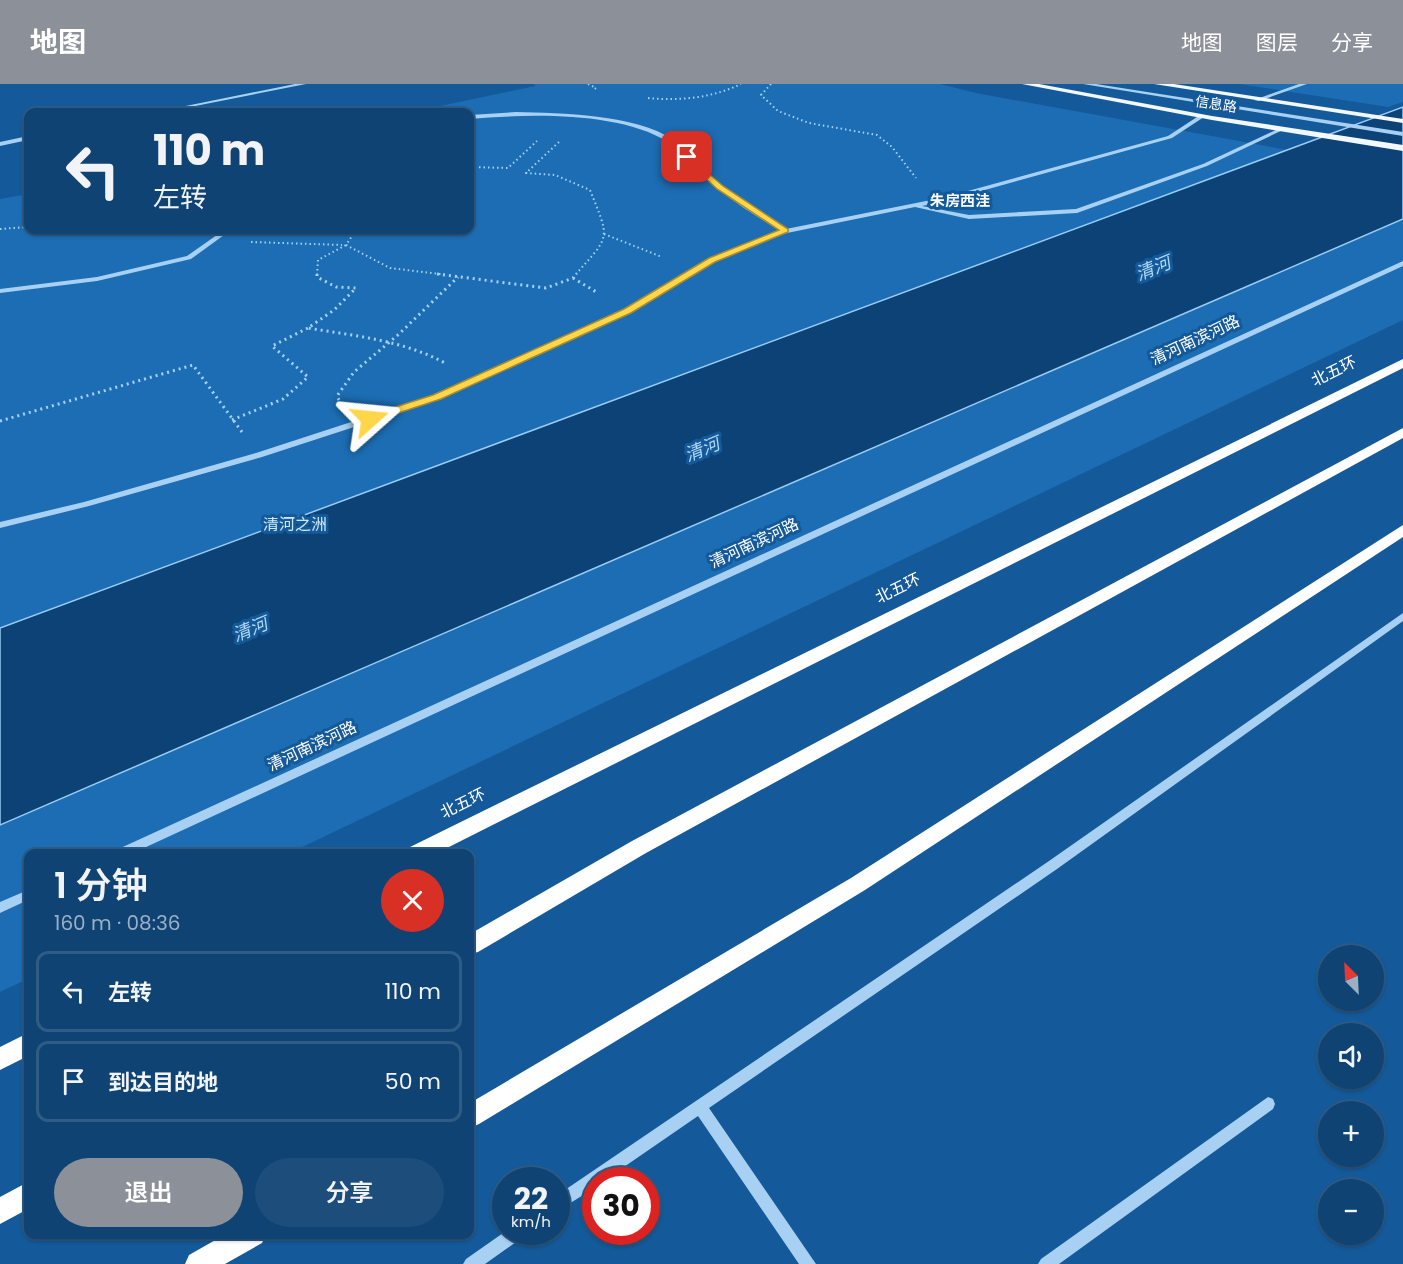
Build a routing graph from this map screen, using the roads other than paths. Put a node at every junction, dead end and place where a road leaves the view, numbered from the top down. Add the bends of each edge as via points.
1 (303, 84) edge
2 (1026, 84) edge
3 (1086, 84) edge
4 (1158, 84) edge
5 (1304, 84) edge
6 (1257, 100) junction
7 (180, 108) edge
8 (474, 116) edge
9 (1202, 116) junction
10 (1403, 121) edge
11 (1282, 129) junction
12 (1403, 134) edge
13 (24, 139) edge
14 (0, 144) edge
15 (1403, 148) edge
16 (912, 206) junction
17 (785, 231) junction
18 (222, 234) edge
19 (1403, 263) edge
20 (0, 291) edge
21 (1403, 363) edge
22 (1403, 432) edge
23 (0, 525) edge
24 (1403, 530) edge
25 (1403, 616) edge
26 (129, 849) edge
27 (425, 849) edge
28 (24, 897) edge
29 (0, 908) edge
30 (474, 943) edge
31 (24, 1046) edge
32 (0, 1059) edge
33 (1268, 1104) dead end
34 (700, 1107) junction
35 (474, 1114) edge
36 (570, 1195) edge
37 (24, 1197) edge
38 (0, 1211) edge
39 (244, 1239) edge
40 (499, 1245) edge
41 (198, 1264) edge
42 (471, 1264) edge
43 (808, 1264) edge
44 (1046, 1264) edge

1 - 7 street
2 - 9 main road, 信息路
3 - 12 street, 信息路
4 - 6 main road, 信息路
5 - 6 street
6 - 10 main road, 信息路
8 - 17 street via 494,113 585,118 640,128 671,142 720,188
9 - 11 main road, 信息路
9 - 16 street via 1170,137
11 - 15 main road, 信息路
11 - 16 street via 1204,165 1077,211 969,217
13 - 14 street
16 - 17 street
17 - 23 street via 700,268 628,311 437,397 259,455
18 - 20 street via 189,258 97,279
19 - 26 street, 清河南滨河路
21 - 27 highway, 北五环
22 - 30 highway via 639,847
24 - 35 highway via 858,884
25 - 34 street via 1053,865
28 - 29 street
31 - 32 highway
33 - 44 street
34 - 36 street
34 - 43 street
37 - 38 highway
39 - 41 highway
40 - 42 street

